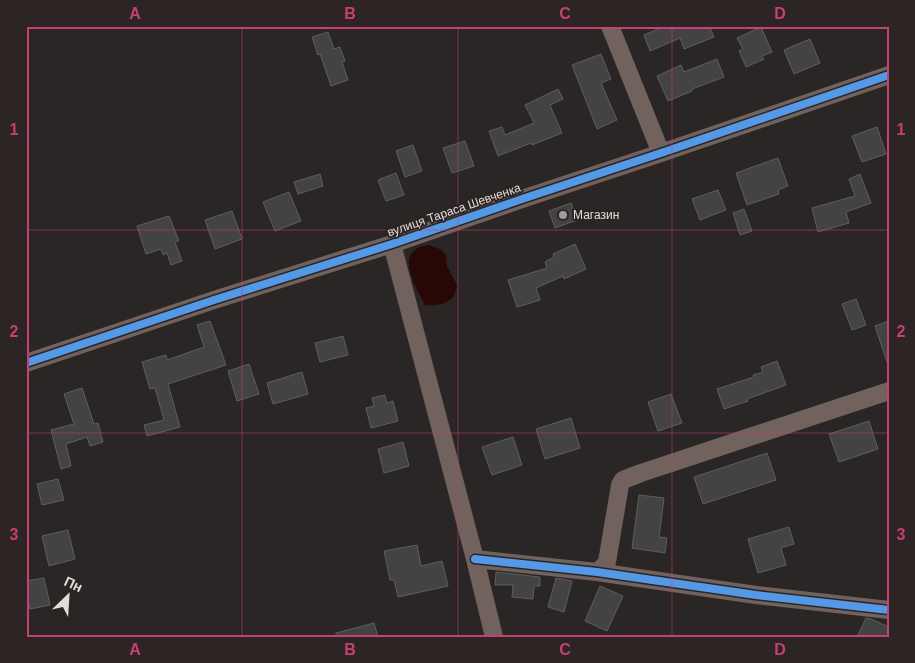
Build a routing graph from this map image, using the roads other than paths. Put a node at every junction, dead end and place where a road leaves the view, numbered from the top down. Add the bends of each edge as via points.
1 (610, 26) edge
2 (889, 75) edge
3 (661, 153) junction
4 (392, 244) junction
5 (26, 363) edge
6 (889, 391) edge
7 (475, 559) junction
8 (597, 572) junction
9 (889, 610) edge
10 (494, 637) edge

1 - 3 street
2 - 3 street, вулиця Тараса Шевченка
3 - 4 street, вулиця Тараса Шевченка
4 - 5 street, вулиця Тараса Шевченка
4 - 7 street
6 - 8 street via 623,480 607,562
7 - 8 street
7 - 10 street
8 - 9 street

